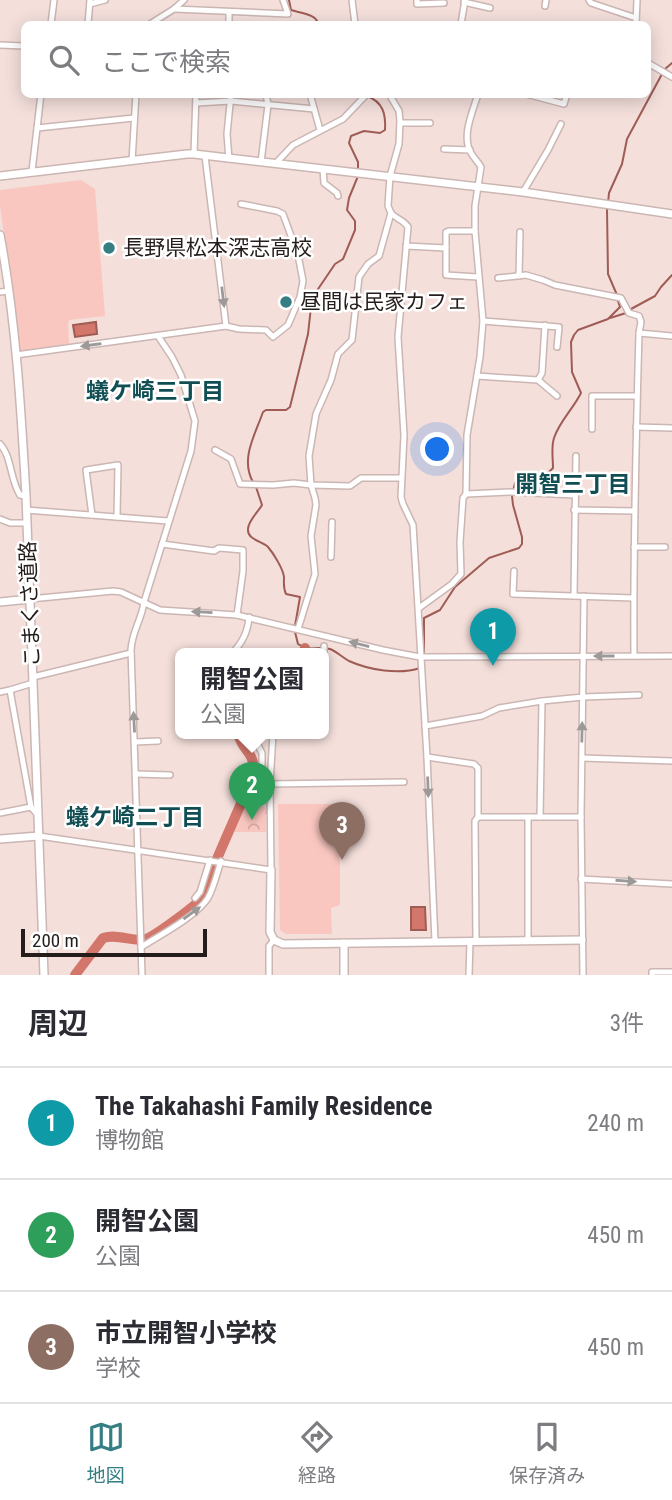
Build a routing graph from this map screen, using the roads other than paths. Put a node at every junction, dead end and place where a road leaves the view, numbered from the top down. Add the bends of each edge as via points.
1 (54, 0) edge
2 (105, 0) edge
3 (283, 0) edge
4 (352, 0) edge
5 (417, 0) edge
6 (590, 0) edge
7 (636, 0) edge
8 (464, 1) edge
9 (90, 2) edge
10 (444, 2) dead end
11 (178, 3) edge
12 (490, 8) dead end
13 (229, 12) junction
14 (51, 21) edge
15 (88, 21) edge
16 (154, 21) edge
17 (229, 21) edge
18 (355, 21) edge
19 (461, 21) edge
20 (636, 21) edge
21 (0, 46) edge
22 (21, 46) edge
23 (651, 65) edge
24 (672, 77) edge
25 (41, 98) edge
26 (136, 98) edge
27 (196, 98) edge
28 (231, 98) edge
29 (267, 98) edge
30 (311, 98) edge
31 (365, 98) edge
32 (391, 98) edge
33 (477, 98) edge
34 (539, 98) edge
35 (566, 98) edge
36 (196, 103) junction
37 (268, 105) junction
38 (314, 109) junction
39 (134, 118) junction
40 (430, 122) dead end
41 (400, 123) junction
42 (561, 124) dead end
43 (37, 128) junction
44 (320, 130) junction
45 (444, 149) dead end
46 (470, 150) junction
47 (194, 154) junction
48 (205, 156) junction
49 (229, 159) junction
50 (132, 160) junction
51 (261, 162) junction
52 (275, 164) junction
53 (323, 169) junction
54 (32, 171) junction
55 (0, 176) edge
56 (390, 176) junction
57 (479, 187) junction
58 (523, 192) junction
59 (338, 197) dead end
60 (241, 204) dead end
61 (391, 213) junction
62 (672, 214) edge
63 (475, 232) junction
64 (520, 232) dead end
65 (0, 235) edge
66 (406, 246) junction
67 (446, 248) junction
68 (519, 276) junction
69 (478, 277) junction
70 (498, 278) dead end
71 (4, 291) edge
72 (483, 321) junction
73 (545, 325) junction
74 (226, 326) junction
75 (639, 333) junction
76 (158, 336) junction
77 (672, 336) edge
78 (557, 347) dead end
79 (16, 355) junction
80 (477, 376) junction
81 (538, 380) junction
82 (557, 396) dead end
83 (636, 396) junction
84 (635, 427) junction
85 (672, 428) edge
86 (592, 429) dead end
87 (0, 444) edge
88 (215, 450) dead end
89 (576, 456) dead end
90 (401, 478) junction
91 (311, 485) junction
92 (466, 494) junction
93 (575, 495) junction
94 (26, 496) junction
95 (26, 510) junction
96 (574, 510) junction
97 (634, 511) junction
98 (92, 515) junction
99 (117, 517) junction
100 (0, 519) edge
101 (168, 522) junction
102 (332, 522) dead end
103 (26, 523) junction
104 (162, 544) junction
105 (634, 547) junction
106 (665, 547) dead end
107 (331, 557) dead end
108 (514, 570) dead end
109 (574, 596) junction
110 (584, 596) junction
111 (633, 598) junction
112 (30, 599) junction
113 (0, 602) edge
114 (144, 602) junction
115 (419, 608) junction
116 (237, 615) junction
117 (249, 617) junction
118 (296, 628) junction
119 (236, 648) edge
120 (131, 653) junction
121 (583, 656) junction
122 (634, 656) junction
123 (672, 656) edge
124 (423, 657) junction
125 (33, 680) junction
126 (10, 690) junction
127 (0, 692) edge
128 (639, 695) dead end
129 (583, 697) junction
130 (542, 701) junction
131 (425, 726) junction
132 (255, 739) edge
133 (273, 739) edge
134 (158, 741) dead end
135 (135, 742) junction
136 (427, 757) junction
137 (582, 758) junction
138 (672, 761) edge
139 (136, 774) junction
140 (170, 775) dead end
141 (404, 782) dead end
142 (271, 784) junction
143 (269, 796) junction
144 (31, 807) junction
145 (0, 813) edge
146 (38, 815) junction
147 (478, 817) junction
148 (528, 817) junction
149 (540, 817) junction
150 (581, 817) junction
151 (39, 836) junction
152 (0, 839) edge
153 (138, 850) junction
154 (211, 860) junction
155 (220, 861) junction
156 (271, 870) junction
157 (581, 879) junction
158 (672, 884) edge
159 (195, 898) dead end
160 (274, 940) junction
161 (582, 940) junction
162 (435, 941) junction
163 (473, 941) junction
164 (528, 941) junction
165 (141, 942) junction
166 (344, 943) junction
167 (672, 972) edge
168 (44, 975) edge
169 (142, 975) edge
170 (269, 975) edge
171 (344, 975) edge
172 (469, 975) edge
173 (583, 975) edge
174 (652, 975) edge

1 - 14 street
2 - 9 street
3 - 13 street via 288,14
4 - 18 street
5 - 10 street via 417,4
6 - 20 street
7 - 20 street
8 - 12 street
8 - 19 street
9 - 15 street
11 - 13 street
11 - 16 street
13 - 17 street
21 - 22 street
23 - 24 street
25 - 43 street
26 - 39 street
27 - 36 street
28 - 36 street
28 - 37 street
28 - 49 street
29 - 37 street
30 - 38 street
31 - 44 street via 342,119
32 - 41 street
33 - 46 street via 468,133
34 - 35 street via 564,104
36 - 47 street
37 - 38 street
37 - 51 street
38 - 44 street
39 - 43 street
39 - 50 street
40 - 41 street
41 - 56 street
42 - 58 street
43 - 54 street
44 - 52 street via 293,145
45 - 46 street
46 - 57 street via 481,167
47 - 48 street
47 - 50 street
48 - 49 street
48 -> 74 street
49 - 51 street
50 - 54 street
51 - 52 street
52 - 53 street
53 - 56 street
53 - 59 street via 324,183
54 - 55 street
56 - 57 street
56 - 61 street
57 - 58 street
57 - 63 street
58 - 62 street
60 - 74 street via 283,214 303,281 288,325 273,337 266,330
61 - 66 street via 408,227
61 - 91 street via 379,256 359,276 352,340 338,354 316,414 309,456
63 - 67 street via 446,232
63 - 69 street
64 - 68 street
65 - 71 street, こまくさ道路
66 - 67 street
66 - 90 street via 398,344 404,435
67 - 69 street via 446,275
68 - 70 street
68 - 75 street via 621,298 629,313 639,316
69 - 72 street
71 - 79 street, こまくさ道路
72 - 73 street
72 - 80 street
73 - 78 street via 559,327
73 - 81 street
74 - 76 street
75 - 77 street
75 - 83 street
76 -> 79 street
76 - 101 street via 181,374 195,421 191,451
79 - 94 street, こまくさ道路
80 - 81 street
80 - 92 street via 467,435
81 - 82 street
83 - 84 street
83 - 86 street via 592,396
84 - 85 street
84 - 97 street
87 - 94 street via 15,487
88 - 91 street via 231,459 240,484
89 - 93 street
90 - 91 street via 361,478 350,486
90 - 115 street via 402,504 413,525
91 - 118 street via 316,505 311,536 315,573
92 - 93 street
92 - 115 street via 461,575
93 - 96 street
94 - 95 street, こまくさ道路
95 - 98 street
95 - 103 street, こまくさ道路
96 - 97 street
96 - 109 street
97 - 105 street
98 - 99 street
98 - 99 street via 86,470 118,465
99 - 101 street
100 - 103 street
101 - 104 street
102 - 107 street
103 - 112 street, こまくさ道路
104 - 114 street
104 - 116 street via 243,550
105 - 106 street
105 - 111 street
108 - 109 street via 513,594
109 - 110 street
110 - 111 street
110 - 121 street
111 - 122 street
112 - 113 street
112 - 114 street via 113,591
112 - 125 street, こまくさ道路
116 -> 114 street via 160,610
114 - 120 street
115 - 124 street
116 - 117 street
117 - 118 street
117 - 119 street
124 -> 118 street
120 - 125 street
135 -> 120 street
122 -> 121 street
121 - 124 street
121 - 129 street
122 - 123 street
124 - 131 street
125 - 126 street
125 - 146 street, こまくさ道路
126 - 127 street
126 - 144 street
128 - 129 street
129 - 130 street
137 -> 129 street
130 - 131 street
130 - 149 street
131 - 136 street
132 - 143 street via 262,753 262,784
133 - 142 street
134 - 135 street
135 - 139 street
136 - 147 street via 478,768
136 -> 162 street
137 - 138 street
137 - 150 street
139 - 140 street
139 - 153 street
141 - 142 street
142 - 143 street
143 - 156 street
144 - 145 street
144 - 146 street
146 - 151 street, こまくさ道路
147 - 148 street
147 - 163 street
148 - 149 street
148 - 164 street
149 - 150 street
150 - 157 street
151 - 152 street
151 - 153 street
151 - 168 street, こまくさ道路
153 - 154 street
153 - 165 street
154 - 155 street
154 - 159 street
155 - 156 street
165 -> 155 street via 198,910 211,891
156 - 160 street via 270,932
157 -> 158 street
157 - 161 street
160 - 166 street via 283,944
160 - 170 street via 269,946
161 - 164 street
161 - 173 street
162 - 163 street
162 - 166 street
163 - 164 street
163 - 172 street
165 - 169 street
166 - 171 street
167 - 174 street

